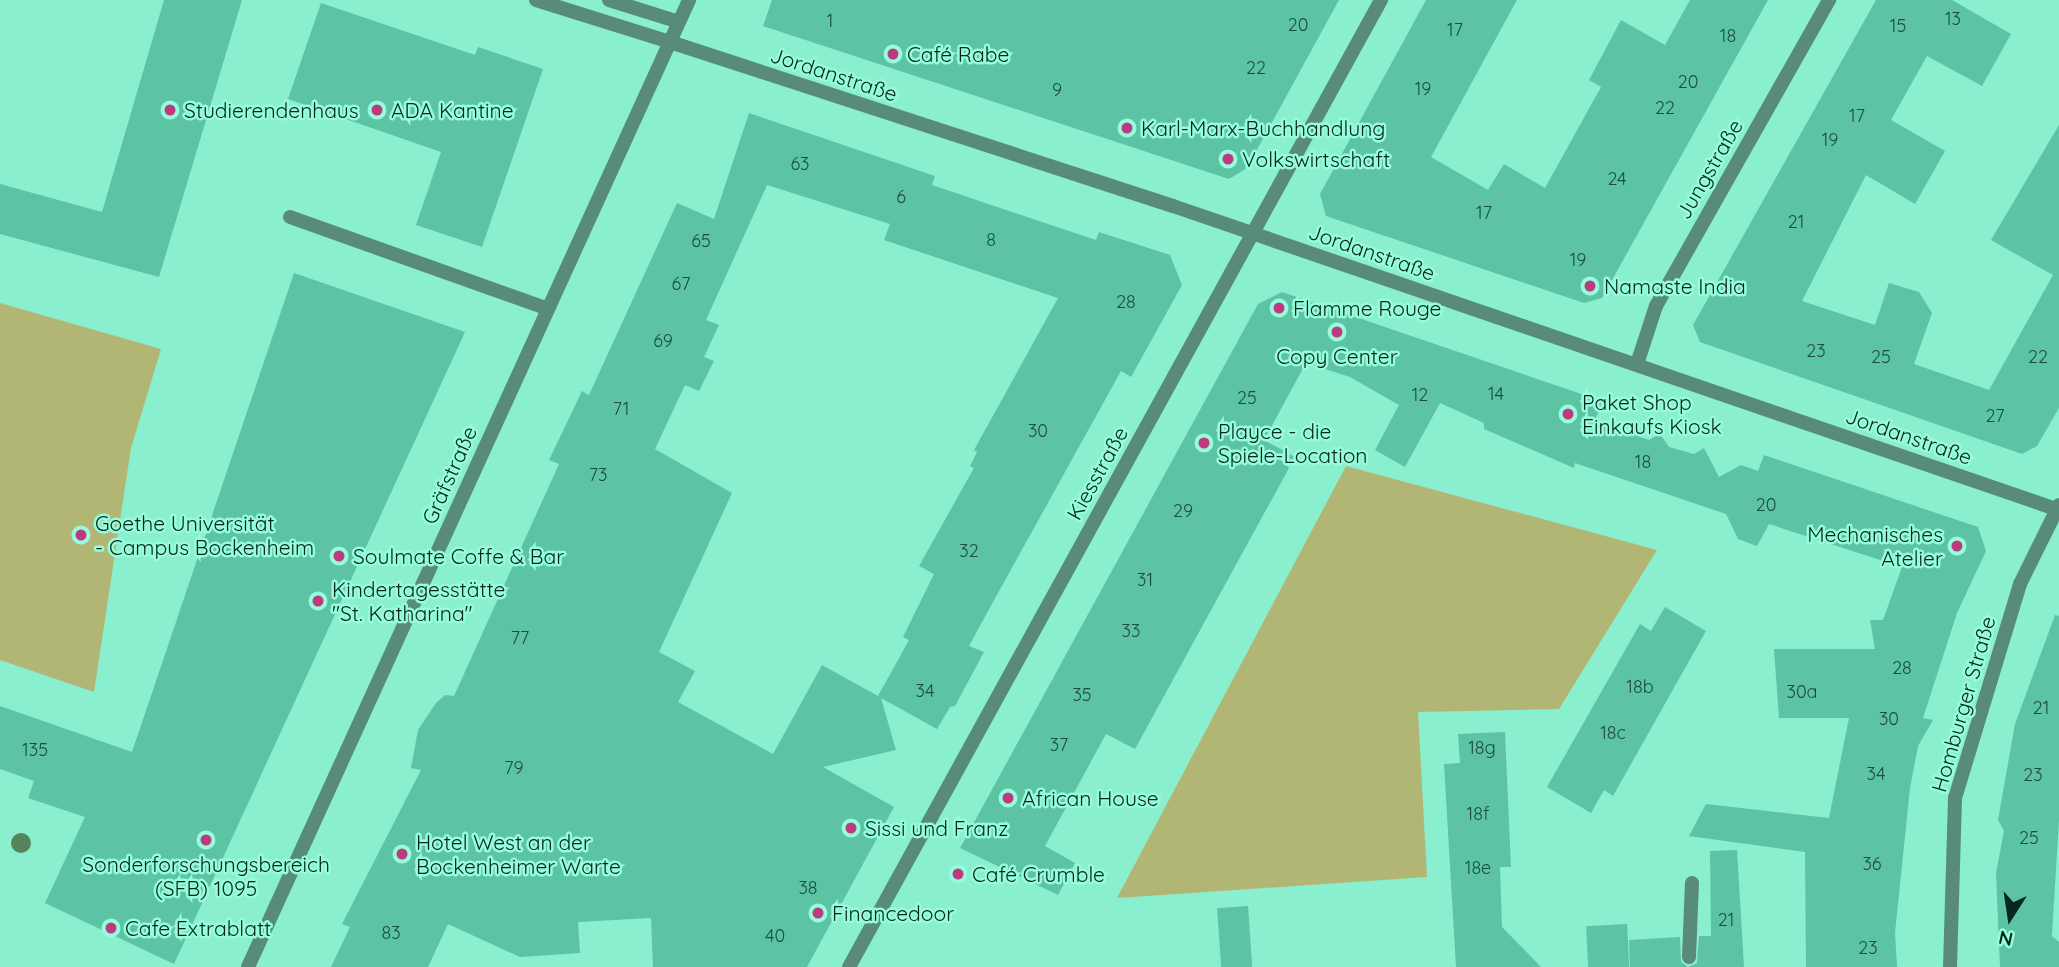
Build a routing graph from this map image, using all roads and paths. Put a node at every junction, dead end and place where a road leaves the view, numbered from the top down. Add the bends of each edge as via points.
1 (536, 0) edge
2 (609, 0) edge
3 (689, 0) edge
4 (1381, 0) edge
5 (1829, 0) edge
6 (679, 22) junction
7 (670, 42) junction
8 (290, 217) dead end
9 (1252, 234) junction
10 (546, 308) junction
11 (1637, 364) junction
12 (2058, 508) edge
13 (1692, 883) dead end
14 (1689, 957) dead end
15 (248, 967) edge
16 (849, 967) edge
17 (1950, 967) edge

1 - 7 street, Jordanstraße
2 - 6 street
3 - 6 street, Gräfstraße
4 - 9 street, Kiesstraße
5 - 11 street, Jungstraße via 1656,306
6 - 7 street, Gräfstraße
7 - 9 street, Jordanstraße
7 - 10 street, Gräfstraße
8 - 10 street
9 - 11 street, Jordanstraße
9 - 16 street, Kiesstraße
10 - 15 street, Gräfstraße
11 - 12 street, Jordanstraße
12 - 17 street, Homburger Straße via 2020,584 1955,798
13 - 14 street

